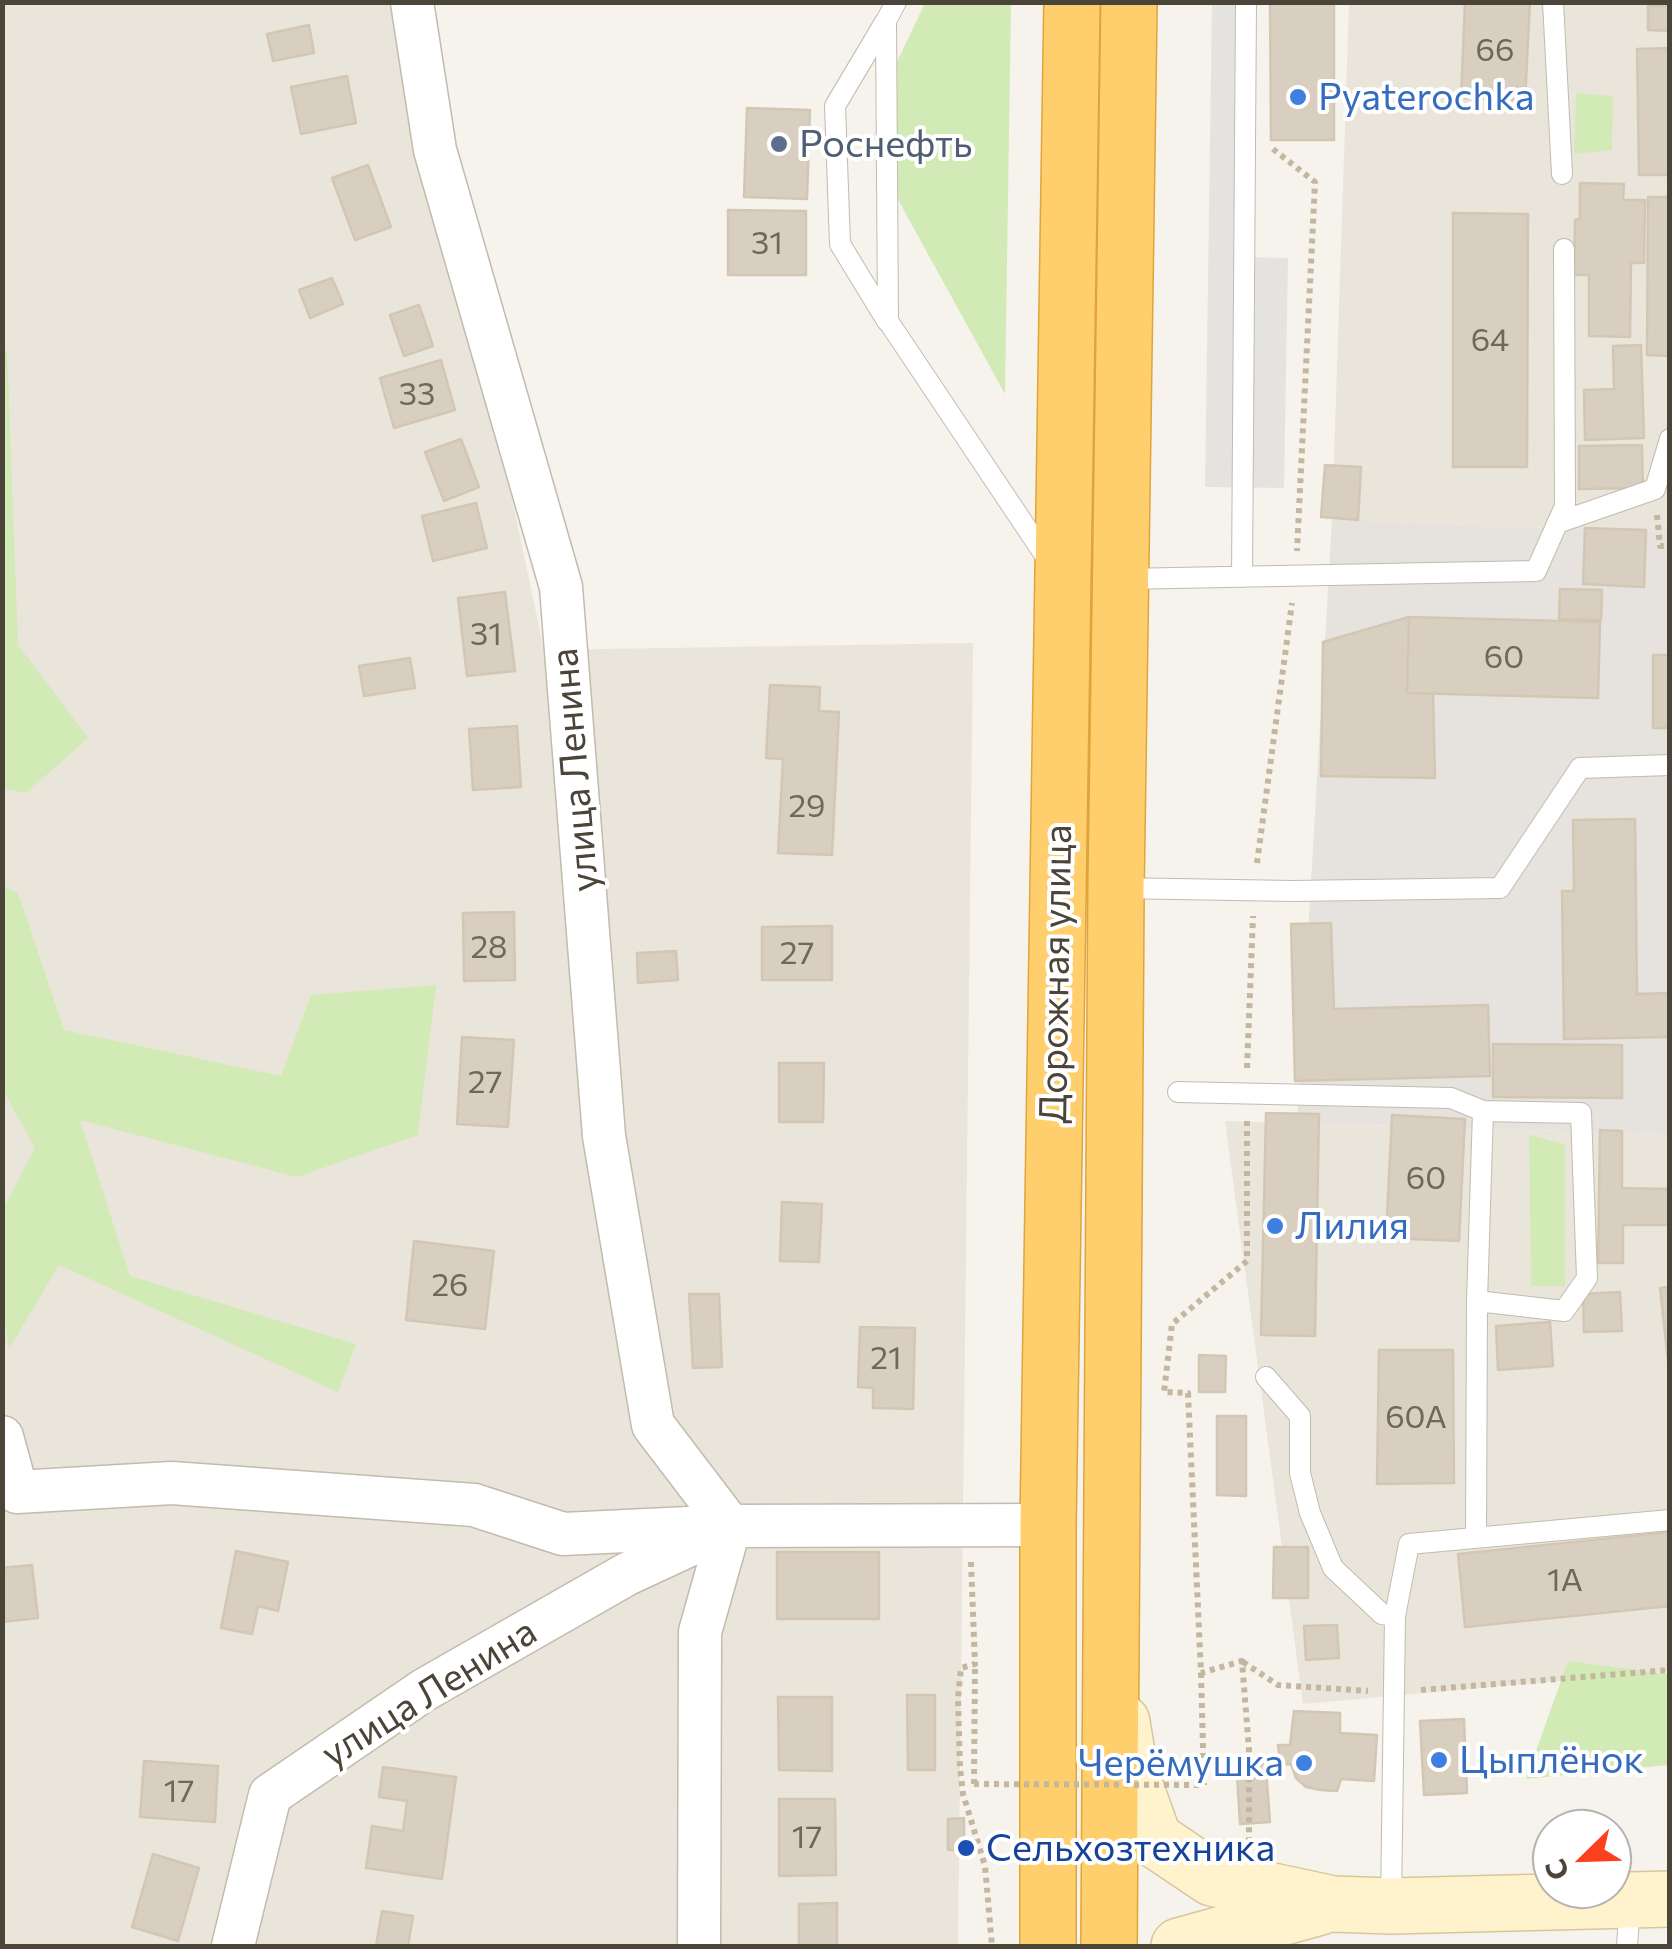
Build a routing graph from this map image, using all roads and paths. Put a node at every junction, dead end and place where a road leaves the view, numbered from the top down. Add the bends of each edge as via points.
1 (412, 2) edge
2 (1072, 2) edge
3 (1130, 2) edge
4 (1246, 2) edge
5 (1553, 2) edge
6 (891, 12) edge
7 (1562, 174) dead end
8 (1564, 249) dead end
9 (888, 322) junction
10 (1670, 439) edge
11 (1557, 523) junction
12 (1242, 577) junction
13 (1060, 578) junction
14 (1123, 579) junction
15 (1670, 765) edge
16 (1116, 888) junction
17 (1178, 1092) dead end
18 (1483, 1111) junction
19 (1477, 1301) junction
20 (1266, 1378) dead end
21 (2, 1436) edge
22 (10, 1498) edge
23 (1670, 1520) edge
24 (970, 1525) junction
25 (1048, 1525) junction
26 (730, 1526) junction
27 (1476, 1538) junction
28 (1395, 1616) junction
29 (1111, 1655) junction
30 (1242, 1661) dead end
31 (975, 1664) junction
32 (1670, 1670) edge
33 (1201, 1673) dead end
34 (1393, 1692) junction
35 (1333, 1904) junction
36 (1391, 1906) junction
37 (1642, 1915) edge
38 (233, 1946) edge
39 (699, 1946) edge
40 (992, 1946) edge
41 (1048, 1946) edge
42 (1108, 1946) edge
43 (1179, 1946) edge

1 - 26 street, улица Ленина via 435,150 561,587 604,1136 653,1425
2 - 13 highway, Дорожная улица
3 - 14 highway, Дорожная улица
4 - 12 lane
5 - 7 lane
6 - 9 lane
6 - 9 lane via 835,106 840,244
8 - 11 lane via 1565,506
9 - 13 lane
10 - 11 lane via 1656,489
11 - 12 lane via 1536,571
12 - 14 lane
13 - 25 highway, Дорожная улица
14 - 16 highway, Дорожная улица
15 - 16 lane via 1580,768 1500,888
16 - 29 highway, Дорожная улица
17 - 18 lane via 1451,1098
18 - 19 lane
18 - 19 lane via 1581,1113 1587,1278 1564,1310
19 - 27 lane
20 - 28 lane via 1300,1416 1300,1474 1333,1568 1382,1614
21 - 22 street, улица Ленина
22 - 26 street, улица Ленина via 172,1482 474,1506 564,1534
23 - 27 lane
24 - 25 street, улица Ленина
24 - 26 street, улица Ленина
24 - 31 path
25 - 41 highway, Дорожная улица
26 - 38 street, улица Ленина via 627,1574 424,1690 270,1794
26 - 39 street via 700,1632
27 - 28 lane via 1409,1544
28 - 34 lane
29 - 35 main road via 1130,1772 1154,1839 1212,1878
29 - 42 highway, Дорожная улица
30 - 34 path via 1278,1685
31 - 33 path, bridge via 974,1784 1204,1785
31 - 40 path via 961,1668 960,1768 985,1866
32 - 34 path
34 - 36 lane
35 - 36 main road
35 - 43 main road
36 - 37 main road

